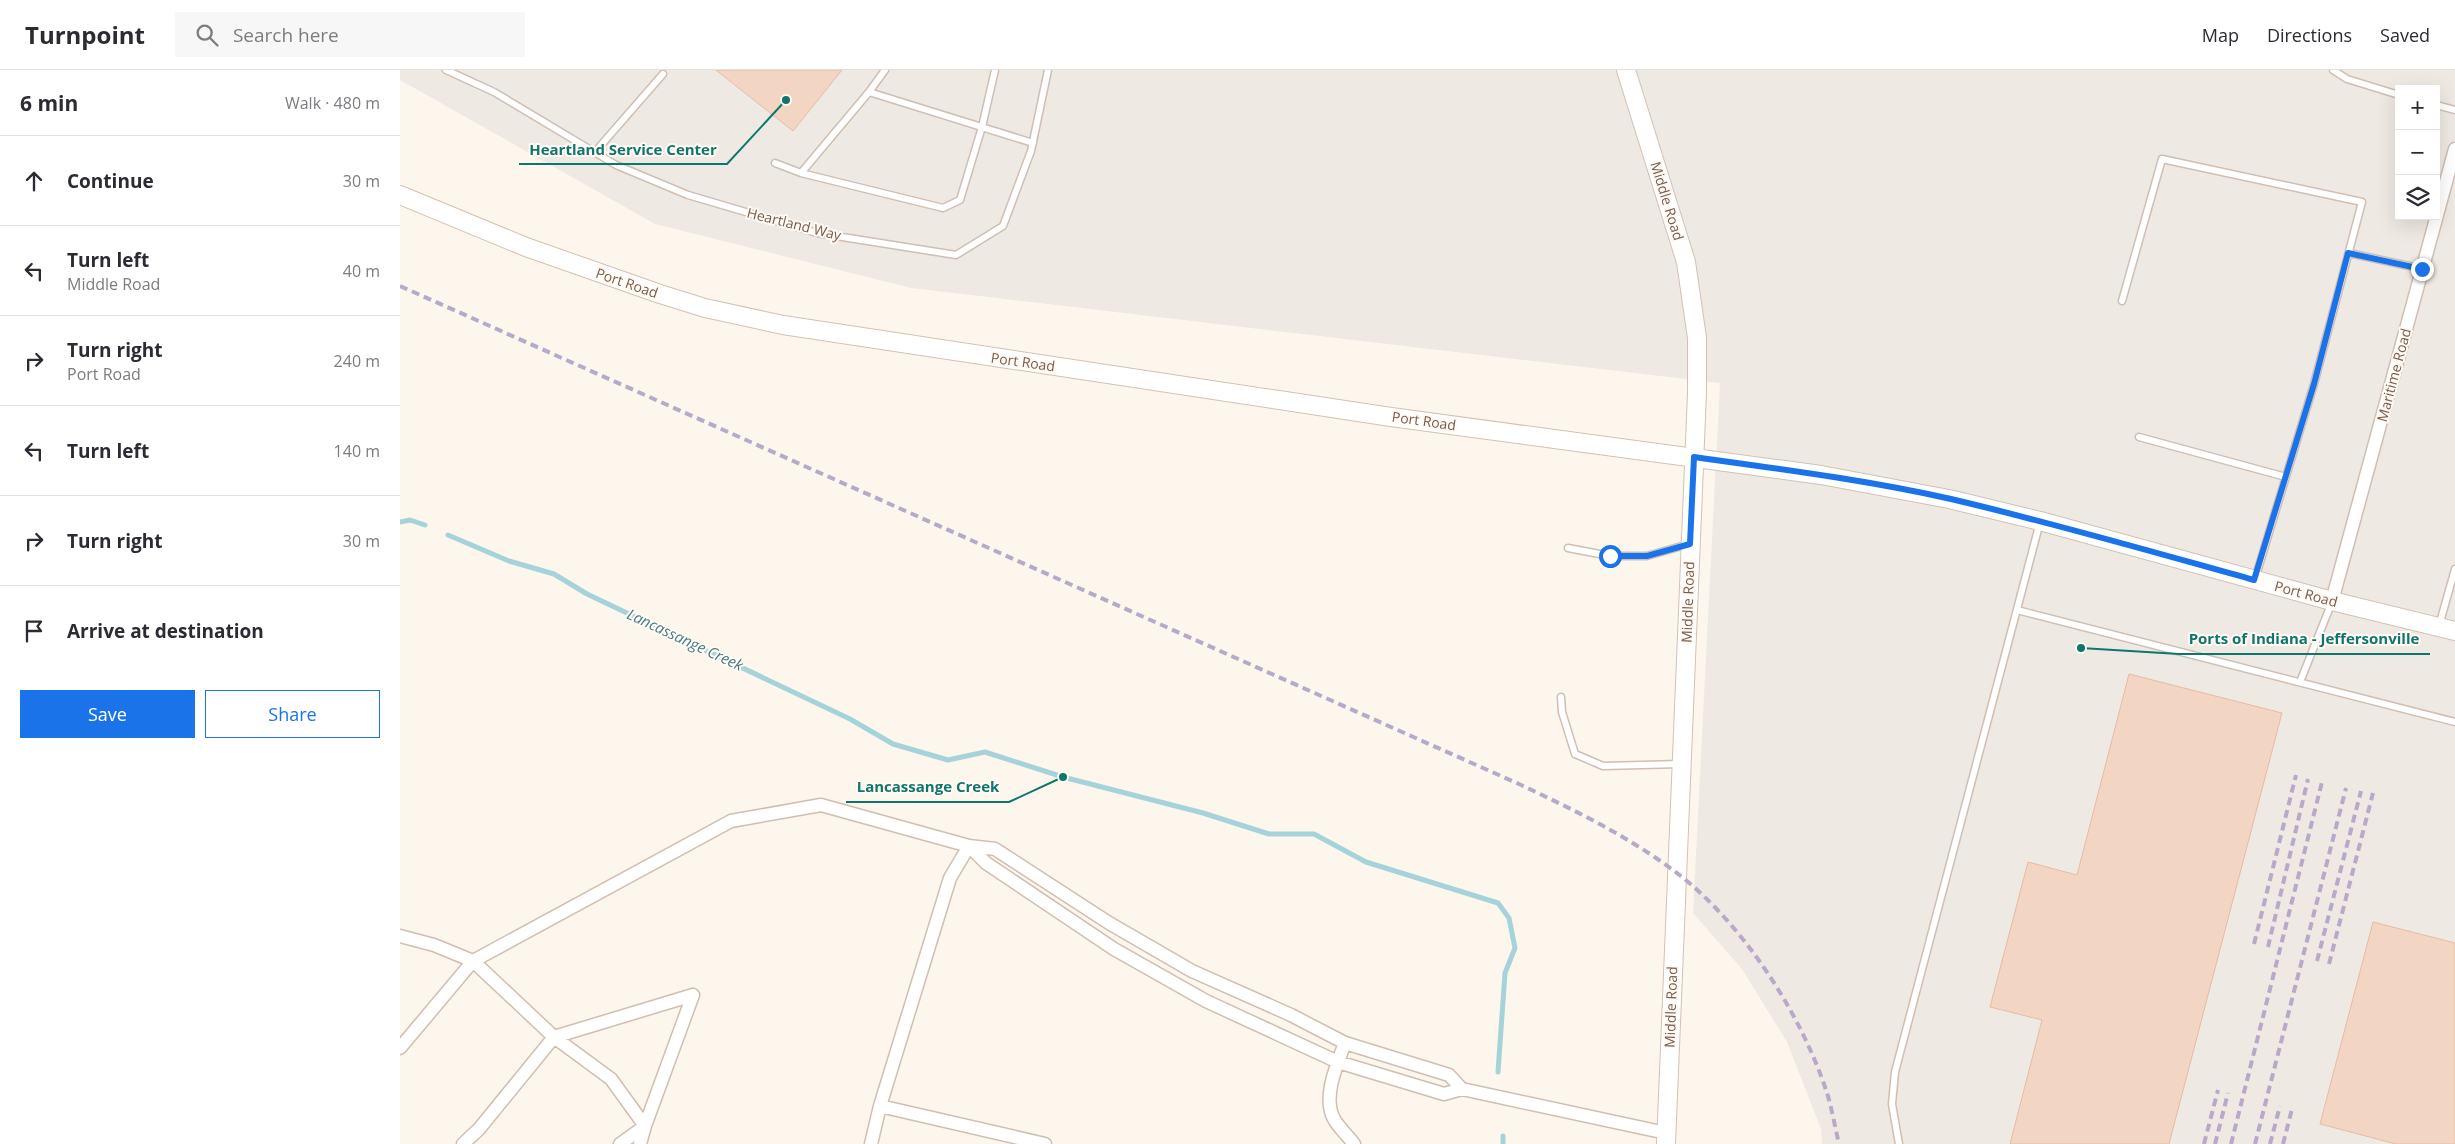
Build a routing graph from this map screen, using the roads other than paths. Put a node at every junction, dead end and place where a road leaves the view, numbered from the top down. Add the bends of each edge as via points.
1 (446, 70) edge
2 (885, 70) edge
3 (995, 70) edge
4 (1048, 70) edge
5 (1626, 70) edge
6 (2333, 70) edge
7 (663, 74) dead end
8 (868, 92) junction
9 (2395, 94) edge
10 (2440, 106) edge
11 (2455, 110) edge
12 (982, 127) junction
13 (1033, 143) junction
14 (595, 152) junction
15 (2454, 156) edge
16 (775, 163) dead end
17 (801, 173) junction
18 (400, 195) edge
19 (2348, 253) junction
20 (2422, 269) junction
21 (2122, 301) dead end
22 (2139, 437) dead end
23 (1694, 457) junction
24 (2286, 476) junction
25 (2040, 521) junction
26 (1690, 544) junction
27 (1568, 548) dead end
28 (2455, 569) edge
29 (2254, 580) junction
30 (2332, 601) junction
31 (2017, 610) junction
32 (2447, 629) edge
33 (2300, 682) junction
34 (1561, 697) dead end
35 (2455, 722) edge
36 (1681, 764) junction
37 (969, 846) junction
38 (400, 936) edge
39 (473, 961) junction
40 (554, 1037) junction
41 (1345, 1043) junction
42 (400, 1048) edge
43 (1338, 1062) junction
44 (1462, 1089) junction
45 (880, 1106) junction
46 (644, 1126) junction
47 (1666, 1139) edge
48 (463, 1144) edge
49 (620, 1144) edge
50 (640, 1144) edge
51 (871, 1144) edge
52 (1045, 1144) edge
53 (1354, 1144) edge
54 (1899, 1144) edge

1 - 14 lane, Heartland Way via 494,92
2 - 8 lane
3 - 12 lane
4 - 13 lane, Heartland Way
5 - 23 main road, Middle Road via 1686,262 1691,288 1698,363
6 - 9 lane via 2347,79
7 - 14 lane
8 - 12 lane
8 - 17 lane
10 - 11 lane
12 - 13 lane
12 - 17 lane via 960,200 943,208
13 - 14 lane, Heartland Way via 1003,226 956,255 817,233 688,195 616,165
15 - 20 street, Maritime Road
16 - 17 lane
18 - 23 main road, Port Road via 526,247 660,294 784,325 1392,417
19 - 20 lane
19 - 21 lane via 2362,202 2162,159
19 - 24 lane
20 - 30 street, Maritime Road
22 - 24 lane
23 - 25 main road, Port Road via 1830,476
23 - 26 main road, Middle Road
24 - 29 lane
25 - 29 main road, Port Road
25 - 31 lane
26 - 27 lane via 1647,556 1610,556
26 - 36 main road, Middle Road
28 - 32 lane
29 - 30 main road, Port Road
30 - 32 main road, Port Road
30 - 33 lane
31 - 33 lane
31 - 54 lane via 1896,1072 1892,1104
33 - 35 lane
34 - 36 lane via 1562,712 1575,754 1603,766
36 - 47 main road, Middle Road
37 - 39 street via 821,805 731,821
37 - 41 street via 995,850 1109,923 1192,971
37 - 43 street via 986,863 1114,949 1206,1001
37 - 45 street via 950,878
38 - 39 street via 434,945
39 - 40 street
39 - 42 street
40 - 46 street via 610,1079
40 - 46 street via 693,995
40 - 48 street
41 - 43 street
41 - 44 street via 1449,1075
43 - 44 street via 1444,1094
43 - 53 street via 1329,1103 1334,1118
44 - 47 street
45 - 51 street
45 - 52 street
46 - 49 street
46 - 50 street

